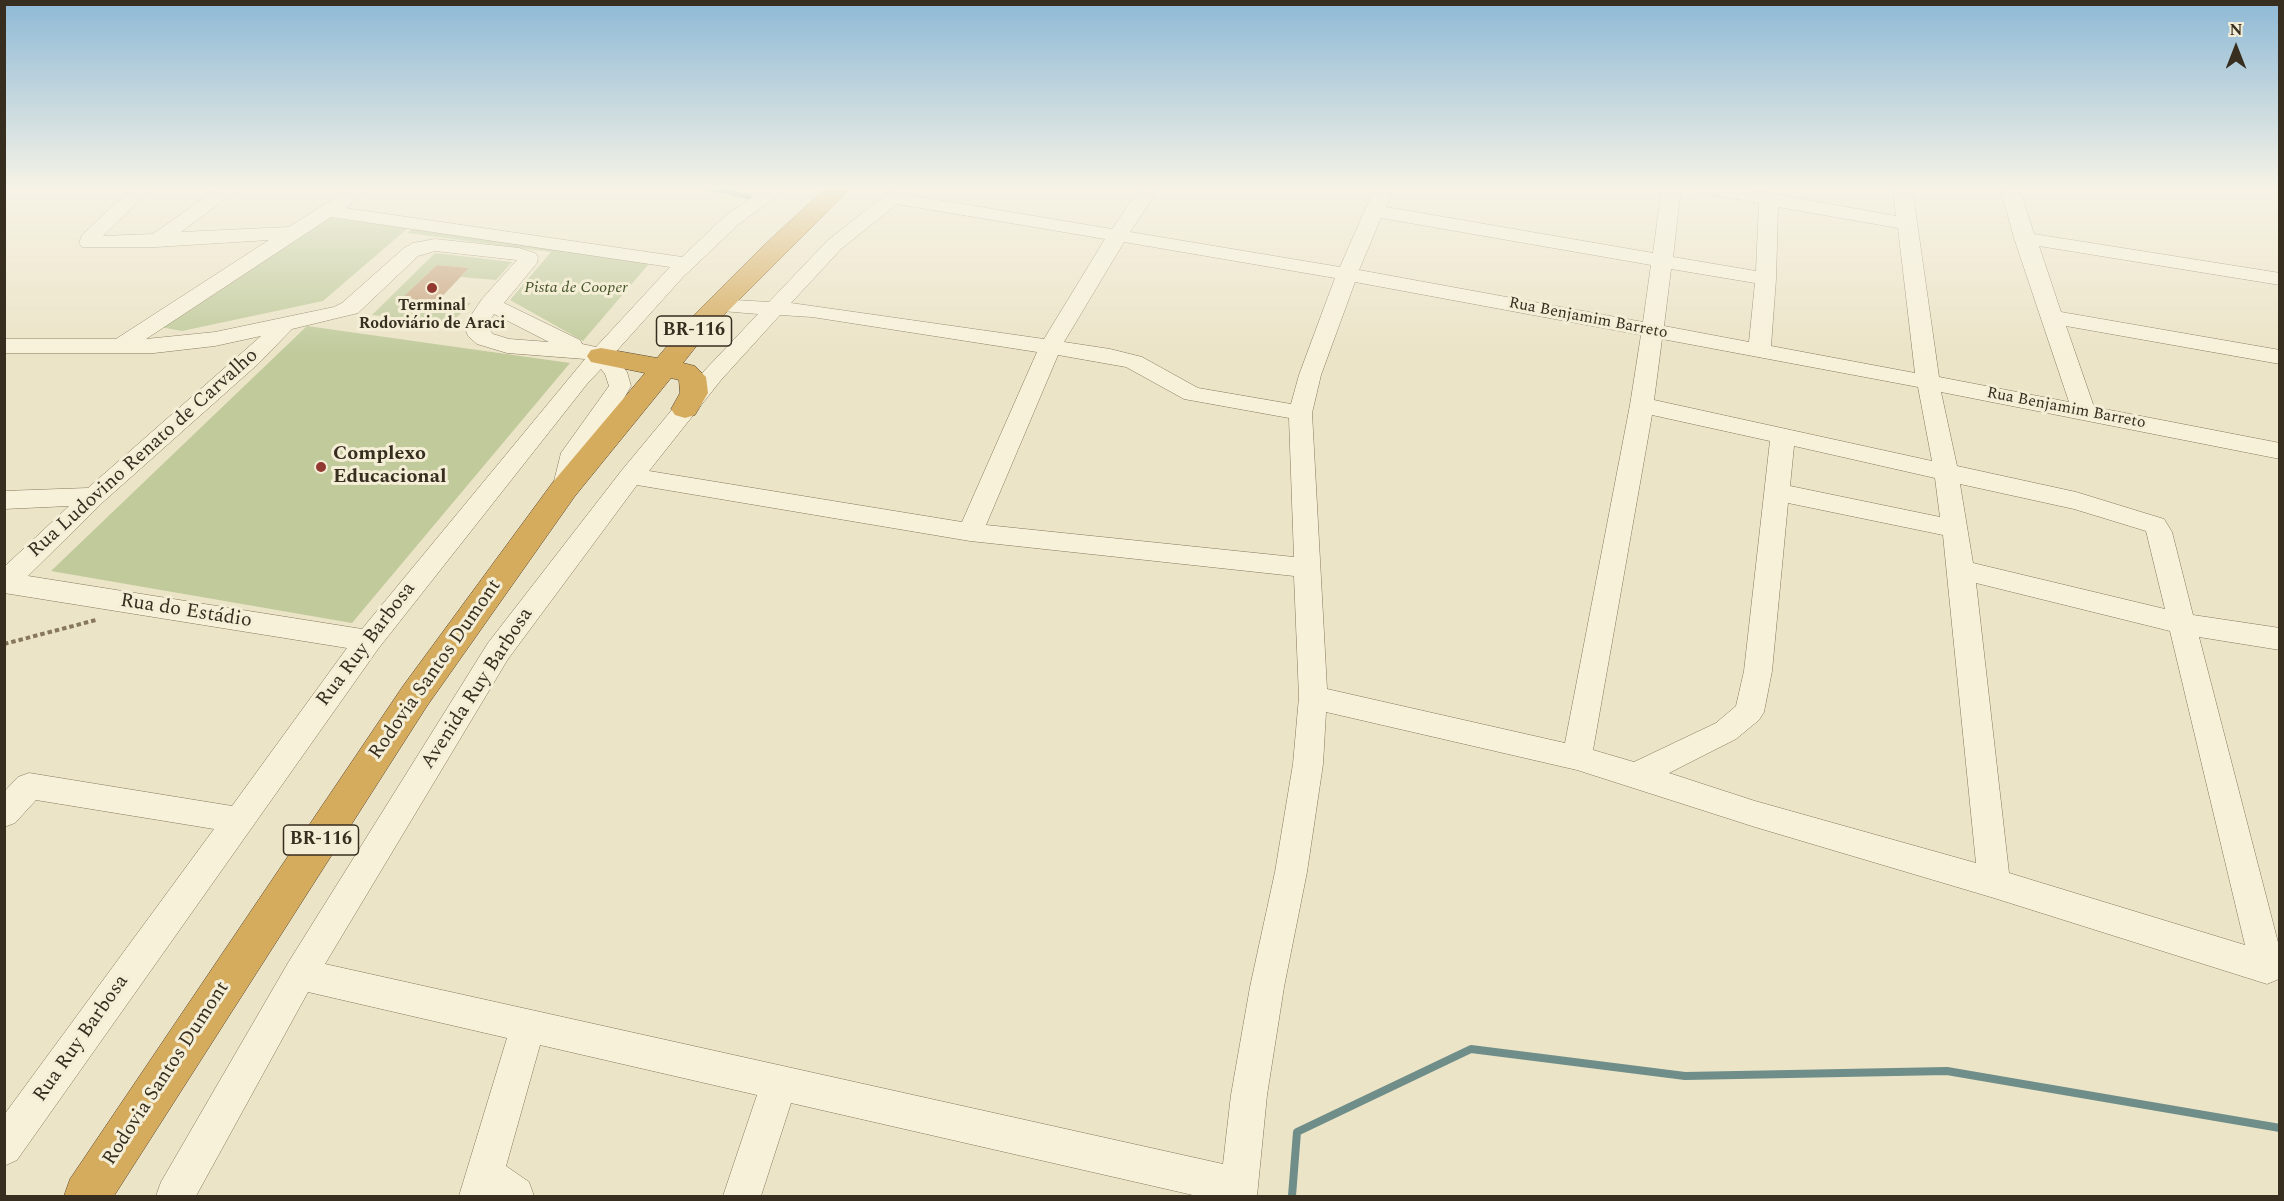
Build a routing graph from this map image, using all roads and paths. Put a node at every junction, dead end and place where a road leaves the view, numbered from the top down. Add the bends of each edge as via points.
1 (279, 243) edge
2 (547, 243) edge
3 (706, 243) edge
4 (782, 243) edge
5 (837, 243) edge
6 (1113, 243) edge
7 (1165, 243) edge
8 (1360, 243) edge
9 (1552, 243) edge
10 (1665, 243) edge
11 (1768, 243) edge
12 (1910, 243) edge
13 (2026, 243) edge
14 (2056, 243) edge
15 (1662, 262) junction
16 (684, 263) junction
17 (1347, 274) junction
18 (1767, 279) junction
19 (2280, 279) edge
20 (490, 304) junction
21 (773, 309) junction
22 (710, 314) junction
23 (2051, 317) junction
24 (284, 325) junction
25 (1654, 332) junction
26 (215, 339) junction
27 (4, 346) edge
28 (121, 346) junction
29 (1051, 346) junction
30 (1759, 352) junction
31 (592, 354) junction
32 (2280, 357) edge
33 (250, 359) junction
34 (662, 368) junction
35 (1928, 382) junction
36 (1642, 405) junction
37 (685, 409) junction
38 (2084, 412) junction
39 (1300, 413) junction
40 (1783, 436) junction
41 (2280, 450) edge
42 (1946, 472) junction
43 (631, 476) junction
44 (564, 489) junction
45 (1777, 492) junction
46 (94, 496) junction
47 (4, 500) edge
48 (1955, 529) junction
49 (970, 532) junction
50 (1306, 568) junction
51 (1961, 570) junction
52 (5, 582) edge
53 (105, 618) dead end
54 (2182, 624) junction
55 (2280, 639) edge
56 (368, 640) junction
57 (4, 644) edge
58 (1313, 697) junction
59 (1577, 758) junction
60 (1636, 775) junction
61 (4, 814) edge
62 (238, 820) junction
63 (1994, 883) junction
64 (300, 974) junction
65 (528, 1026) junction
66 (780, 1082) junction
67 (4, 1147) edge
68 (493, 1190) edge
69 (1239, 1192) edge
70 (87, 1197) edge
71 (175, 1197) edge
72 (742, 1197) edge

1 - 28 street
2 - 16 street
3 - 16 street, Rua Ruy Barbosa
4 - 22 highway, Rodovia Santos Dumont / BR-116
5 - 21 street, Avenida Ruy Barbosa
6 - 29 street
7 - 17 street, Rua Benjamim Barreto
8 - 17 street
9 - 15 street
10 - 15 street
11 - 18 street
12 - 35 street
13 - 23 street
14 - 19 street
15 - 18 street
15 - 25 street
16 - 31 street, Rua Ruy Barbosa
17 - 25 street, Rua Benjamim Barreto
17 - 39 street
18 - 30 street
20 - 24 street via 528,257 435,245 411,252 350,308
20 - 31 street
20 - 31 street via 475,326 485,339 507,346
21 - 22 street
21 - 29 street via 812,311
21 - 37 street, Avenida Ruy Barbosa
22 - 31 highway via 653,345
22 - 34 highway, Rodovia Santos Dumont / BR-116
23 - 32 street
23 - 38 street
24 - 26 street
24 - 33 street, Rua Ludovino Renato de Carvalho
25 - 30 street, Rua Benjamim Barreto
25 - 36 street
26 - 28 street via 175,345
26 - 33 street via 247,344 252,351
27 - 28 street
29 - 39 street via 1124,359 1198,396
29 - 49 street
30 - 35 street, Rua Benjamim Barreto
31 - 34 highway
31 - 44 street via 616,372 620,386 573,453
31 - 56 street, Rua Ruy Barbosa via 579,380
33 - 46 street, Rua Ludovino Renato de Carvalho
34 - 37 highway via 676,369 692,377 694,393
34 - 44 highway, Rodovia Santos Dumont / BR-116
35 - 38 street, Rua Benjamim Barreto
35 - 42 street
36 - 40 street
36 - 59 street
37 - 43 street, Avenida Ruy Barbosa
38 - 41 street, Rua Benjamim Barreto
39 - 50 street
40 - 42 street
40 - 45 street
42 - 48 street
42 - 54 street via 2076,501 2152,523 2159,532
43 - 49 street
43 - 64 street, Avenida Ruy Barbosa via 498,651
44 - 70 highway, Rodovia Santos Dumont / BR-116 via 415,696
45 - 48 street
45 - 60 street via 1758,671 1749,712 1726,731
46 - 47 street
46 - 52 street, Rua Ludovino Renato de Carvalho
48 - 51 street
49 - 50 street
50 - 58 street
51 - 54 street
51 - 63 street
52 - 56 street, Rua do Estádio
53 - 57 path
54 - 55 street
54 - 63 street via 2267,968
56 - 62 street, Rua Ruy Barbosa
58 - 59 street
58 - 69 street via 1308,764 1249,1095
59 - 60 street
60 - 63 street
61 - 62 street via 29,786
62 - 67 street, Rua Ruy Barbosa
64 - 65 street
64 - 71 street, Avenida Ruy Barbosa
65 - 66 street
65 - 68 street
66 - 69 street
66 - 72 street

